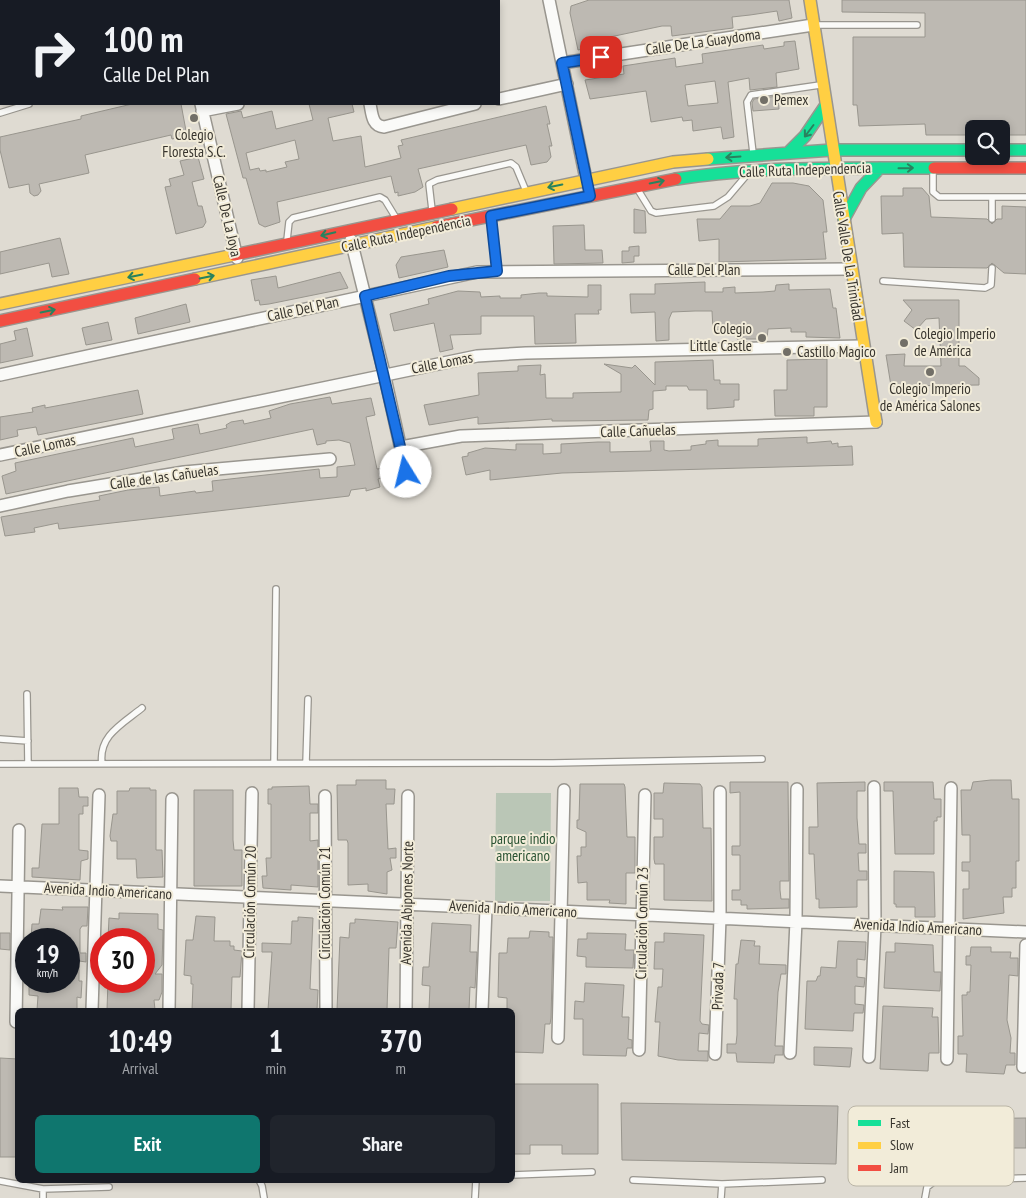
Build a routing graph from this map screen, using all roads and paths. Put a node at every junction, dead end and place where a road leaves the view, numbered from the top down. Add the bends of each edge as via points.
1 (549, 0) edge
2 (810, 0) edge
3 (814, 25) junction
4 (917, 25) dead end
5 (562, 63) junction
6 (567, 84) junction
7 (823, 84) junction
8 (500, 99) edge
9 (26, 105) edge
10 (226, 105) edge
11 (370, 105) edge
12 (465, 105) edge
13 (826, 105) junction
14 (202, 107) edge
15 (0, 113) edge
16 (832, 150) junction
17 (934, 150) junction
18 (965, 150) edge
19 (1010, 150) edge
20 (1026, 150) edge
21 (788, 152) junction
22 (753, 155) junction
23 (933, 167) junction
24 (835, 168) junction
25 (880, 168) junction
26 (1026, 168) edge
27 (628, 171) junction
28 (750, 171) junction
29 (586, 179) junction
30 (636, 186) junction
31 (527, 192) junction
32 (590, 196) junction
33 (992, 197) junction
34 (1026, 197) edge
35 (488, 200) junction
36 (529, 208) junction
37 (432, 212) junction
38 (491, 216) junction
39 (844, 219) junction
40 (992, 219) dead end
41 (398, 220) junction
42 (434, 227) junction
43 (348, 230) junction
44 (401, 234) junction
45 (287, 244) junction
46 (352, 245) junction
47 (236, 255) junction
48 (288, 259) junction
49 (992, 268) dead end
50 (240, 270) junction
51 (849, 270) junction
52 (497, 271) junction
53 (883, 281) dead end
54 (365, 296) junction
55 (0, 304) edge
56 (0, 321) edge
57 (862, 346) junction
58 (384, 373) junction
59 (0, 375) edge
60 (876, 422) joint
61 (401, 447) junction
62 (0, 455) edge
63 (330, 459) dead end
64 (406, 472) dead end
65 (0, 506) edge
66 (276, 589) dead end
67 (27, 694) dead end
68 (308, 699) dead end
69 (142, 708) dead end
70 (0, 739) edge
71 (28, 741) junction
72 (762, 759) dead end
73 (274, 763) junction
74 (306, 763) junction
75 (0, 764) edge
76 (28, 764) junction
77 (102, 764) junction
78 (874, 787) dead end
79 (951, 788) dead end
80 (797, 789) dead end
81 (564, 790) dead end
82 (720, 792) dead end
83 (252, 793) dead end
84 (99, 795) dead end
85 (644, 795) dead end
86 (325, 796) dead end
87 (408, 796) dead end
88 (172, 799) dead end
89 (18, 830) dead end
90 (0, 886) edge
91 (19, 887) junction
92 (96, 890) junction
93 (170, 894) junction
94 (250, 897) junction
95 (325, 900) junction
96 (407, 904) junction
97 (486, 908) junction
98 (561, 911) junction
99 (643, 915) junction
100 (720, 918) junction
101 (796, 922) junction
102 (875, 925) junction
103 (950, 928) junction
104 (1026, 932) edge
105 (1026, 946) edge
106 (16, 1008) edge
107 (92, 1008) edge
108 (168, 1008) edge
109 (248, 1008) edge
110 (326, 1008) edge
111 (406, 1008) edge
112 (482, 1008) edge
113 (558, 1038) dead end
114 (638, 1050) dead end
115 (790, 1053) dead end
116 (715, 1054) dead end
117 (870, 1057) dead end
118 (947, 1058) dead end
119 (1023, 1067) dead end
120 (592, 1172) dead end
121 (515, 1175) edge
122 (633, 1180) dead end
123 (822, 1180) dead end
124 (0, 1181) edge
125 (260, 1183) edge
126 (476, 1183) edge
127 (722, 1184) junction
128 (928, 1186) edge
129 (109, 1187) dead end
130 (43, 1189) junction
131 (43, 1198) edge
132 (264, 1198) edge
133 (475, 1198) edge
134 (721, 1198) edge
135 (925, 1198) edge

1 - 5 street
2 - 3 main road, Calle Valle De La Trinidad
3 - 4 lane
3 - 5 street, Calle De La Guaydoma
3 - 7 main road, Calle Valle De La Trinidad
5 - 6 street
6 - 8 street
6 - 29 street
7 - 13 main road, Calle Valle De La Trinidad
7 - 22 lane via 751,95 747,102
9 - 15 lane
10 - 14 street
11 - 12 street via 374,122 384,127
13 - 16 main road, Calle Valle De La Trinidad
13 -> 21 main road via 805,136
14 - 47 street, Calle De La Joya
16 - 17 main road, Calle Ruta Independencia
16 - 21 main road, Calle Ruta Independencia
16 - 24 main road, Calle Valle De La Trinidad
17 - 18 main road, Calle Ruta Independencia
17 - 23 lane
19 - 20 main road
21 - 22 main road, Calle Ruta Independencia
22 -> 27 main road, Calle Ruta Independencia via 673,162
22 - 28 lane
25 -> 23 main road, Calle Ruta Independencia
23 - 26 main road, Calle Ruta Independencia
23 - 33 lane via 935,196
24 - 25 main road, Calle Ruta Independencia
24 - 28 main road, Calle Ruta Independencia
24 - 39 main road, Calle Valle De La Trinidad
25 - 39 main road via 861,188
27 - 29 main road, Calle Ruta Independencia
27 - 30 lane
30 -> 28 main road, Calle Ruta Independencia
28 - 30 lane via 728,197 714,206 656,213 651,211
29 -> 31 main road, Calle Ruta Independencia
29 - 32 street
30 - 32 main road, Calle Ruta Independencia
31 - 35 main road, Calle Ruta Independencia
31 - 36 lane
31 - 37 lane via 511,163 429,184
32 - 36 main road, Calle Ruta Independencia
33 - 34 lane
33 - 40 lane
35 - 37 main road, Calle Ruta Independencia
35 - 38 lane
36 - 38 main road, Calle Ruta Independencia
37 - 41 main road, Calle Ruta Independencia
37 - 42 lane
38 - 42 main road, Calle Ruta Independencia
38 - 52 lane
39 - 51 main road, Calle Valle De La Trinidad
41 - 43 main road, Calle Ruta Independencia
41 - 44 lane
41 - 45 lane via 380,197 293,218 289,222
42 - 44 main road, Calle Ruta Independencia
43 -> 45 main road, Calle Ruta Independencia
43 - 46 street
44 - 46 main road, Calle Ruta Independencia
45 - 47 main road, Calle Ruta Independencia
45 - 48 lane
46 - 48 main road, Calle Ruta Independencia
46 - 54 street
47 - 50 street, Calle De La Joya
47 -> 55 main road, Calle Ruta Independencia
48 - 50 main road, Calle Ruta Independencia
49 - 53 lane via 991,285 985,288
56 -> 50 main road, Calle Ruta Independencia
51 - 52 street, Calle Del Plan
51 - 57 main road, Calle Valle De La Trinidad
52 - 54 street, Calle Del Plan via 449,276
54 - 58 street
54 - 59 street, Calle Del Plan
57 - 58 street, Calle Lomas via 526,352 477,356
57 - 60 main road, Calle Valle De La Trinidad
58 - 61 street
58 - 62 street, Calle Lomas
60 - 61 street, Calle Cañuelas via 461,436
61 - 64 street
63 - 65 street, Calle de las Cañuelas via 184,472
66 - 73 lane
67 - 71 lane
68 - 74 lane
69 - 77 lane via 106,737 100,754
70 - 71 lane
71 - 76 lane
72 - 74 lane
73 - 74 lane
73 - 77 lane
75 - 76 lane
76 - 77 lane
78 - 102 street
79 - 103 street
80 - 101 street
81 - 98 street
82 - 100 street, Privada 7
83 - 94 street, Circulación Común 20
84 - 92 street
85 - 99 street, Circulación Común 23
86 - 95 street, Circulación Común 21
87 - 96 street, Avenida Abipones Norte
88 - 93 street
89 - 91 street
90 - 91 street, Avenida Indio Americano
91 - 92 street, Avenida Indio Americano
91 - 106 street
92 - 93 street, Avenida Indio Americano
92 - 107 street
93 - 94 street, Avenida Indio Americano
93 - 108 street
94 - 95 street, Avenida Indio Americano
94 - 109 street, Circulación Común 20
95 - 96 street, Avenida Indio Americano
95 - 110 street, Circulación Común 21
96 - 97 street, Avenida Indio Americano
96 - 111 street, Avenida Abipones Norte
97 - 98 street, Avenida Indio Americano
97 - 112 street
98 - 99 street, Avenida Indio Americano
98 - 113 street
99 - 100 street, Avenida Indio Americano
99 - 114 street, Circulación Común 23
100 - 101 street, Avenida Indio Americano
100 - 116 street, Privada 7
101 - 102 street, Avenida Indio Americano
101 - 115 street
102 - 103 street, Avenida Indio Americano
102 - 117 street
103 - 104 street, Avenida Indio Americano
103 - 118 street
105 - 119 street
120 - 121 lane
122 - 127 lane
123 - 127 lane
124 - 130 lane
125 - 132 lane
126 - 133 lane
127 - 134 lane
128 - 135 lane
129 - 130 lane
130 - 131 lane

